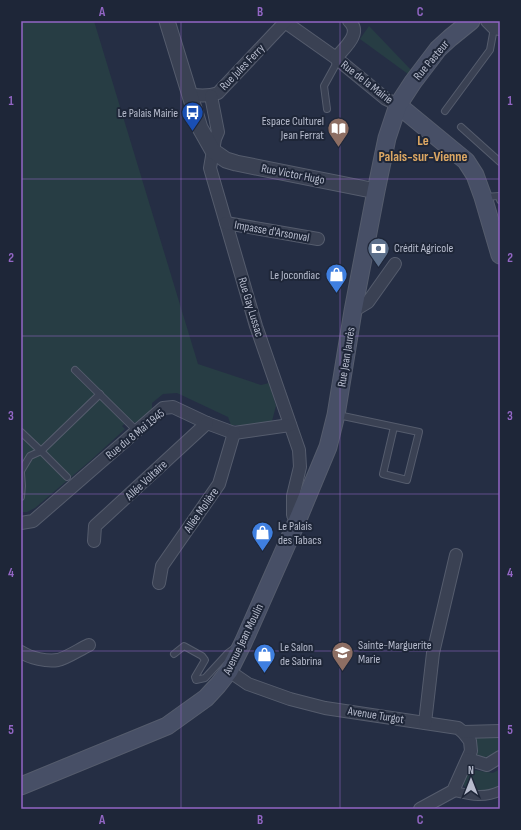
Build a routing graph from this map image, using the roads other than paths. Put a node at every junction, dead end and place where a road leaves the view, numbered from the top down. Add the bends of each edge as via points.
1 (167, 21) edge
2 (349, 21) edge
3 (471, 21) edge
4 (286, 22) edge
5 (494, 26) edge
6 (336, 58) junction
7 (190, 95) junction
8 (211, 96) junction
9 (398, 105) junction
10 (327, 109) dead end
11 (446, 111) dead end
12 (461, 127) dead end
13 (213, 151) junction
14 (500, 162) edge
15 (376, 191) junction
16 (496, 197) edge
17 (226, 223) junction
18 (318, 239) dead end
19 (500, 255) edge
20 (395, 264) dead end
21 (353, 311) junction
22 (75, 370) dead end
23 (100, 394) junction
24 (336, 415) junction
25 (208, 423) junction
26 (290, 425) junction
27 (394, 427) junction
28 (137, 430) junction
29 (21, 432) edge
30 (234, 433) junction
31 (41, 451) junction
32 (21, 472) edge
33 (67, 477) dead end
34 (21, 496) edge
35 (298, 519) junction
36 (21, 523) edge
37 (94, 541) dead end
38 (456, 555) dead end
39 (159, 582) dead end
40 (243, 642) junction
41 (89, 645) dead end
42 (21, 652) edge
43 (174, 654) dead end
44 (229, 671) junction
45 (425, 723) junction
46 (500, 731) edge
47 (463, 732) junction
48 (500, 756) edge
49 (468, 758) junction
50 (21, 786) edge
51 (453, 791) junction
52 (500, 792) edge
53 (420, 809) edge

1 - 7 street
2 - 6 street, Rue de la Mairie via 354,28 354,35
3 - 9 main road, Rue Pasteur via 438,49
4 - 6 street, Rue de la Mairie
4 - 8 street, Rue Jules Ferry via 218,93
5 - 11 lane via 490,50
6 - 9 street, Rue de la Mairie via 386,100
6 - 10 lane via 335,66 324,86
7 - 8 street, Rue Jules Ferry
7 - 13 street via 200,128
8 - 13 street, Rue Gay Lussac via 218,132 214,139
9 - 15 main road, Rue Pasteur via 387,138
9 - 16 main road via 466,161 475,175
12 - 14 lane
13 - 15 street, Rue Victor Hugo via 236,163
13 - 17 street, Rue Gay Lussac via 210,168
15 - 21 main road, Rue Jean Jaurès
16 - 19 main road
17 - 18 street, Impasse d'Arsonval
17 - 26 street, Rue Gay Lussac via 256,326
20 - 21 street via 368,302
21 - 24 main road, Rue Jean Jaurès
22 - 23 lane
23 - 28 lane
23 - 31 lane
24 - 27 lane
24 - 35 main road, Rue Jean Jaurès via 328,447
25 - 28 street, Rue du 8 Mai 1945 via 173,407 163,408
25 - 30 street, Rue du 8 Mai 1945
25 - 37 street, Allée Voltaire via 95,526
26 - 30 street, Rue du 8 Mai 1945
26 - 35 street, Rue Gay Lussac via 299,450 300,467 293,496 293,515
27 - 27 lane via 419,432 407,480 383,474
28 - 36 street, Rue du 8 Mai 1945 via 33,521
29 - 31 lane
30 - 39 street, Allée Molière via 219,484 162,566
31 - 32 lane via 30,456
31 - 33 lane
32 - 34 lane
35 - 40 main road, Avenue Jean Moulin
38 - 45 street via 433,653
40 - 43 lane via 228,653 205,678 196,680 195,677 205,660 202,656 184,646
40 - 44 main road, Avenue Jean Moulin
41 - 42 street via 58,660 26,656
44 - 45 street, Avenue Turgot via 248,684 290,699 324,708
44 - 50 main road, Avenue Jean Moulin via 206,698 167,726
45 - 47 street, Avenue Turgot via 458,728
46 - 47 street, Avenue Turgot
47 - 49 street via 470,741 471,751
48 - 49 street via 487,765
49 - 51 street
51 - 52 street via 472,796
51 - 53 street

